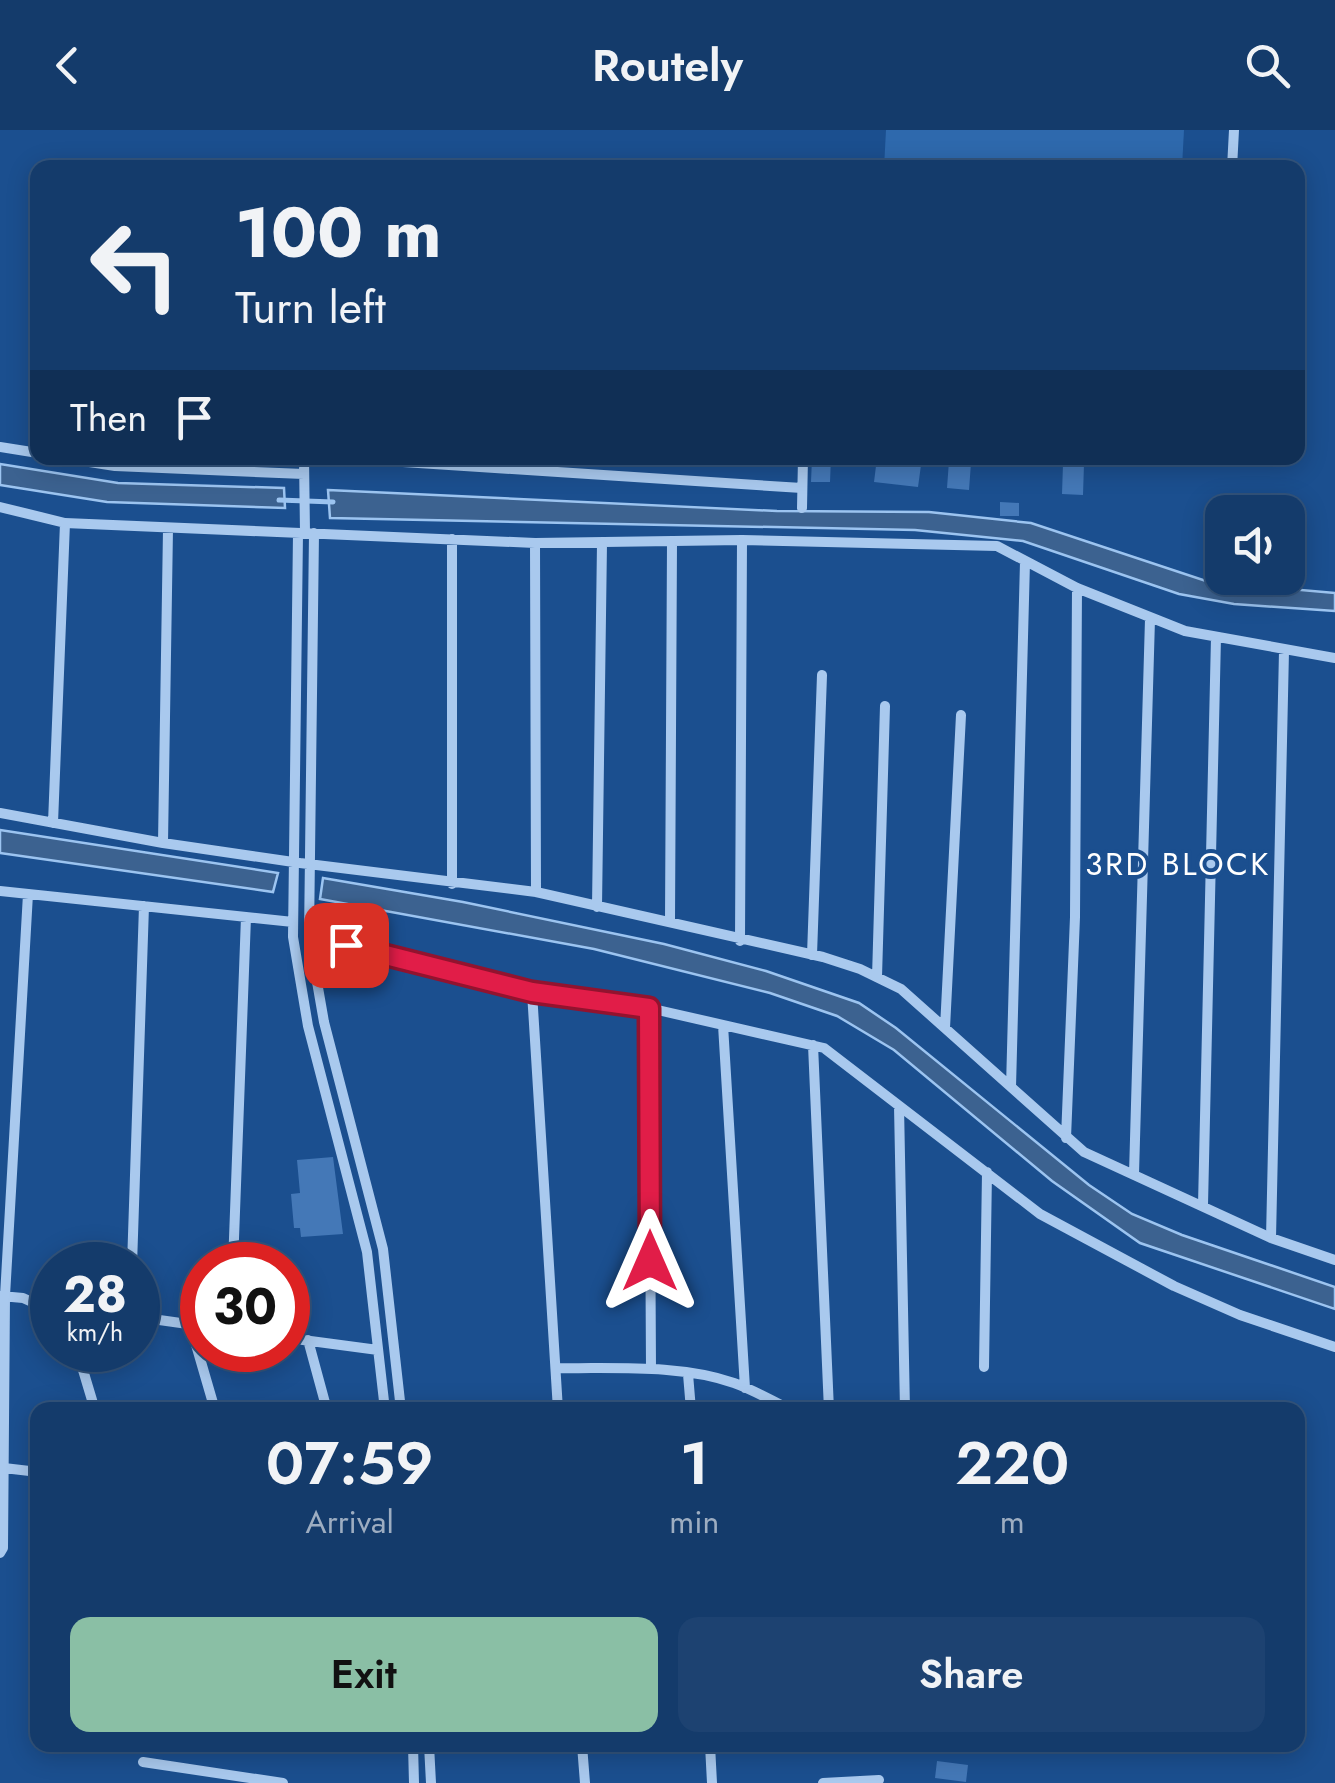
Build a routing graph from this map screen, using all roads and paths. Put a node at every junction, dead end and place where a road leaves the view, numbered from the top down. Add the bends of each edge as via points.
1 (1234, 130) edge
2 (1232, 160) edge
3 (0, 447) edge
4 (30, 452) edge
5 (189, 465) edge
6 (304, 465) edge
7 (449, 465) edge
8 (802, 465) edge
9 (304, 474) junction
10 (802, 488) junction
11 (0, 508) edge
12 (802, 508) dead end
13 (66, 524) junction
14 (168, 529) junction
15 (306, 533) junction
16 (452, 538) junction
17 (742, 540) junction
18 (672, 542) junction
19 (535, 543) junction
20 (602, 543) junction
21 (1025, 562) junction
22 (1077, 588) junction
23 (1150, 618) junction
24 (1216, 637) junction
25 (1284, 650) junction
26 (1335, 658) edge
27 (822, 675) dead end
28 (886, 706) dead end
29 (961, 715) dead end
30 (0, 813) edge
31 (53, 823) junction
32 (163, 843) junction
33 (294, 862) junction
34 (310, 865) junction
35 (452, 884) junction
36 (0, 891) edge
37 (536, 892) junction
38 (28, 894) junction
39 (144, 906) junction
40 (598, 907) junction
41 (246, 917) junction
42 (670, 920) junction
43 (292, 922) junction
44 (309, 936) junction
45 (740, 941) junction
46 (812, 955) junction
47 (877, 978) junction
48 (532, 992) junction
49 (649, 1008) junction
50 (724, 1025) junction
51 (945, 1028) junction
52 (813, 1046) junction
53 (1011, 1087) junction
54 (899, 1106) junction
55 (1066, 1138) junction
56 (987, 1172) junction
57 (1134, 1174) junction
58 (1203, 1205) junction
59 (1271, 1238) junction
60 (133, 1242) edge
61 (234, 1242) edge
62 (1335, 1260) edge
63 (3, 1296) edge
64 (30, 1302) edge
65 (310, 1340) edge
66 (310, 1347) edge
67 (1335, 1347) edge
68 (378, 1350) junction
69 (984, 1367) dead end
70 (556, 1368) junction
71 (651, 1370) junction
72 (84, 1372) edge
73 (203, 1372) edge
74 (688, 1374) junction
75 (745, 1388) junction
76 (93, 1402) edge
77 (212, 1402) edge
78 (325, 1402) edge
79 (384, 1402) edge
80 (401, 1402) edge
81 (558, 1402) edge
82 (690, 1402) edge
83 (774, 1402) edge
84 (829, 1402) edge
85 (905, 1402) edge
86 (4, 1468) junction
87 (30, 1471) edge
88 (0, 1553) edge
89 (413, 1752) edge
90 (429, 1752) edge
91 (583, 1752) edge
92 (710, 1752) edge
93 (143, 1762) dead end
94 (879, 1780) dead end
95 (266, 1782) edge
96 (282, 1783) edge
97 (414, 1783) edge
98 (431, 1783) edge
99 (585, 1783) edge
100 (712, 1783) edge
101 (823, 1783) edge

1 - 2 street
3 - 4 street
5 - 9 street
6 - 9 street
7 - 10 street
8 - 10 street
9 - 15 street
10 - 12 street
11 - 13 street
13 - 14 street
13 - 31 street
14 - 15 street
14 - 32 street
15 - 16 street
15 - 33 street
15 - 34 street
16 - 19 street
16 - 35 street
17 - 18 street
17 - 21 street via 997,546
17 - 45 street
18 - 20 street
18 - 42 street
19 - 20 street
19 - 37 street
20 - 40 street
21 - 22 street
21 - 53 street
22 - 23 street
22 - 55 street
23 - 24 street
23 - 57 street
24 - 25 street
24 - 58 street
25 - 26 street
25 - 59 street
27 - 46 street
28 - 47 street
29 - 51 street
30 - 31 street
31 - 32 street
32 - 33 street
33 - 34 street
33 - 43 street
34 - 35 street
34 - 44 street
35 - 37 street
36 - 38 street
37 - 40 street
38 - 39 street
38 - 63 street
39 - 41 street
39 - 60 street
40 - 42 street
41 - 43 street
41 - 61 street
42 - 45 street
43 - 68 street via 308,1026 367,1252
44 - 48 street
44 - 80 street via 324,1022 383,1249
45 - 46 street
46 - 47 street
47 - 51 street via 902,989
48 - 49 street
48 - 70 street
49 - 50 street
49 - 71 street
50 - 52 street
50 - 75 street
51 - 53 street
52 - 54 street
52 - 84 street
53 - 55 street
54 - 56 street
54 - 85 street
55 - 57 street
56 - 67 street via 1040,1214 1174,1286
56 - 69 street
57 - 58 street
58 - 59 street
59 - 62 street
63 - 64 street
63 - 86 street
65 - 68 street
66 - 78 street
68 - 79 street
70 - 71 street
70 - 81 street
71 - 74 street
72 - 76 street
73 - 77 street
74 - 75 street
74 - 82 street
75 - 83 street
86 - 87 street
86 - 88 street
89 - 97 street
90 - 98 street
91 - 99 street
92 - 100 street
93 - 95 street
94 - 101 street
95 - 96 street

